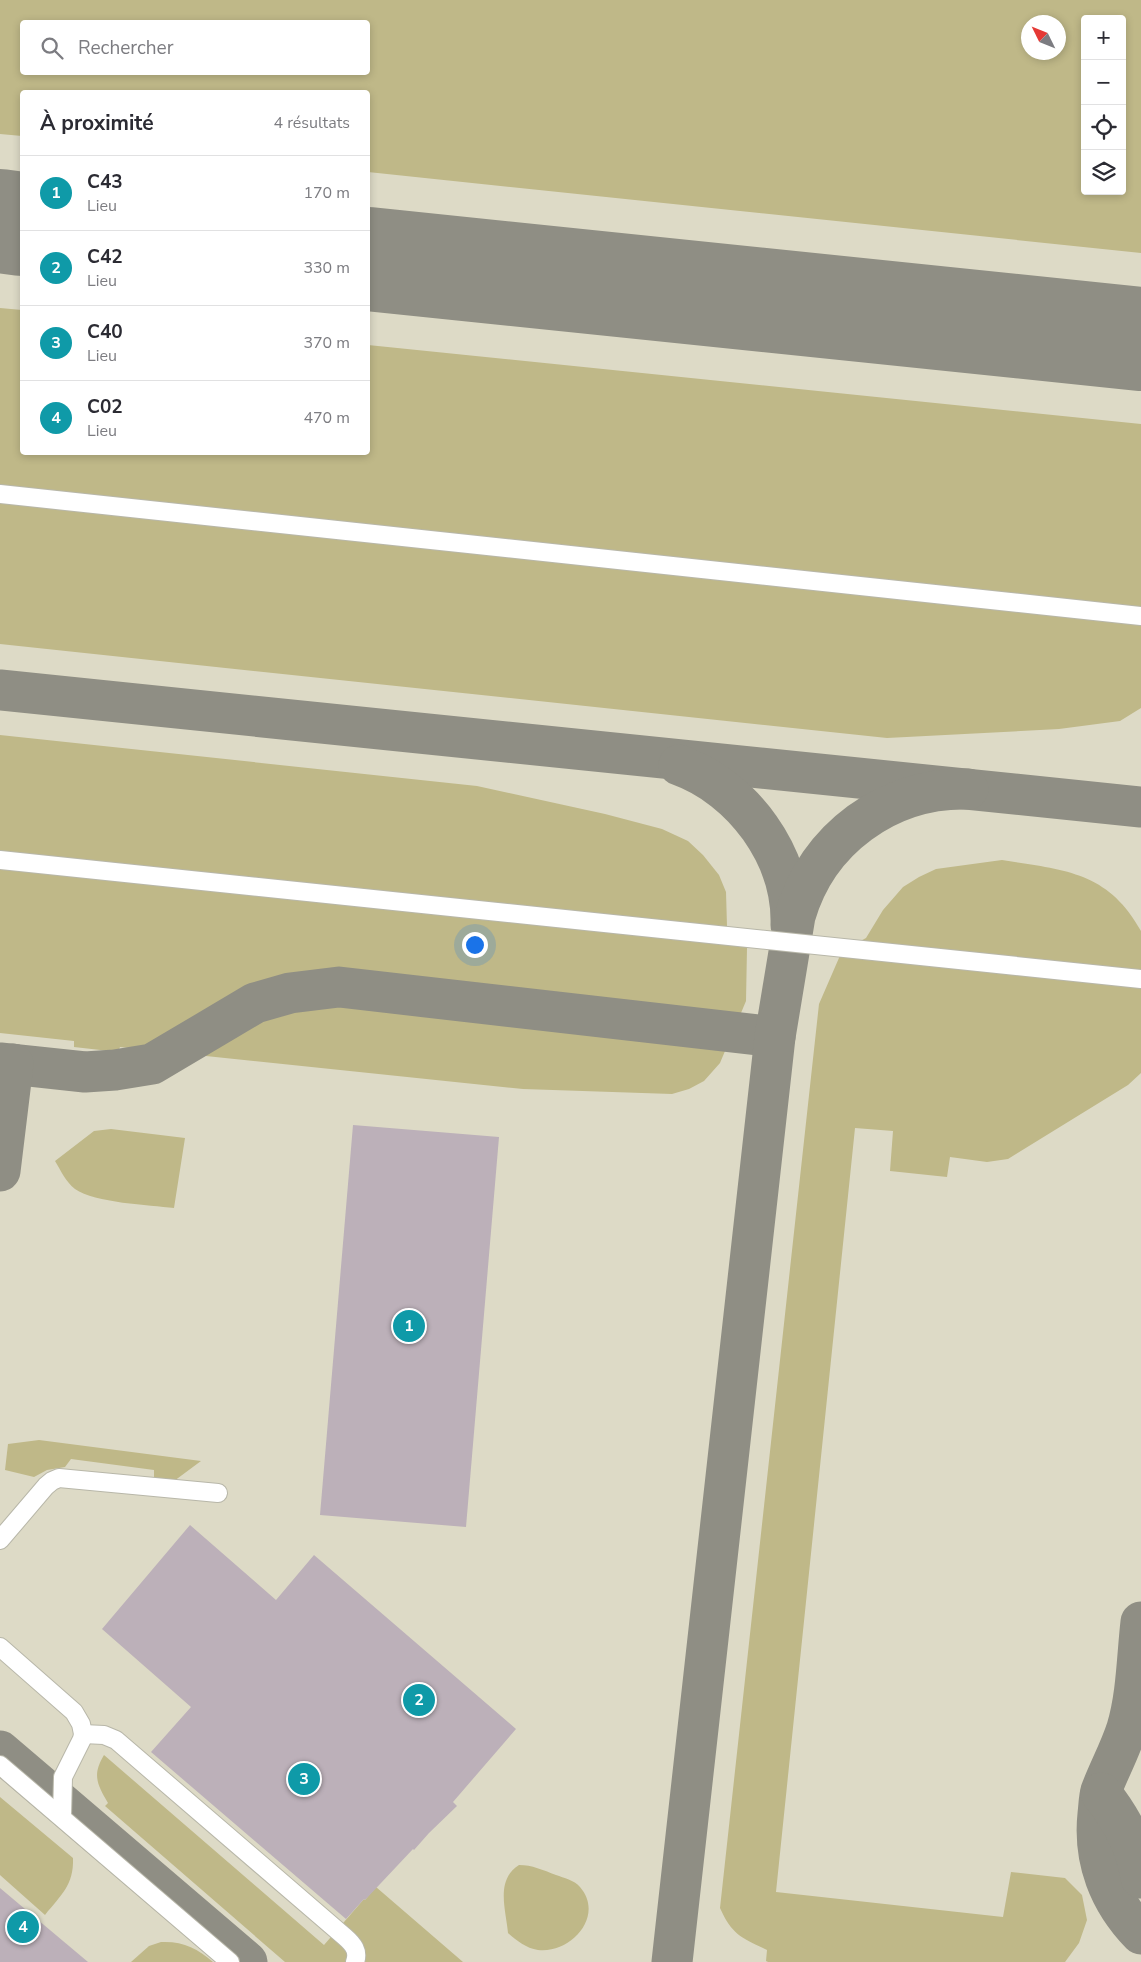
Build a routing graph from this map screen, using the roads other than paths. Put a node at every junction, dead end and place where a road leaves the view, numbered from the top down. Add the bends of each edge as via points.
1 (0, 494) edge
2 (1141, 616) edge
3 (0, 860) edge
4 (1141, 979) edge
5 (218, 1493) dead end
6 (0, 1540) edge
7 (0, 1647) edge
8 (83, 1734) junction
9 (2, 1770) edge
10 (62, 1817) junction
11 (230, 1962) edge
12 (355, 1962) edge

1 - 2 lane
3 - 4 lane
5 - 6 lane via 60,1478 46,1486
7 - 8 lane via 70,1708 81,1724
8 - 10 lane via 65,1770
8 - 12 lane via 104,1735 116,1740 345,1936 356,1950
9 - 10 lane
10 - 11 lane

